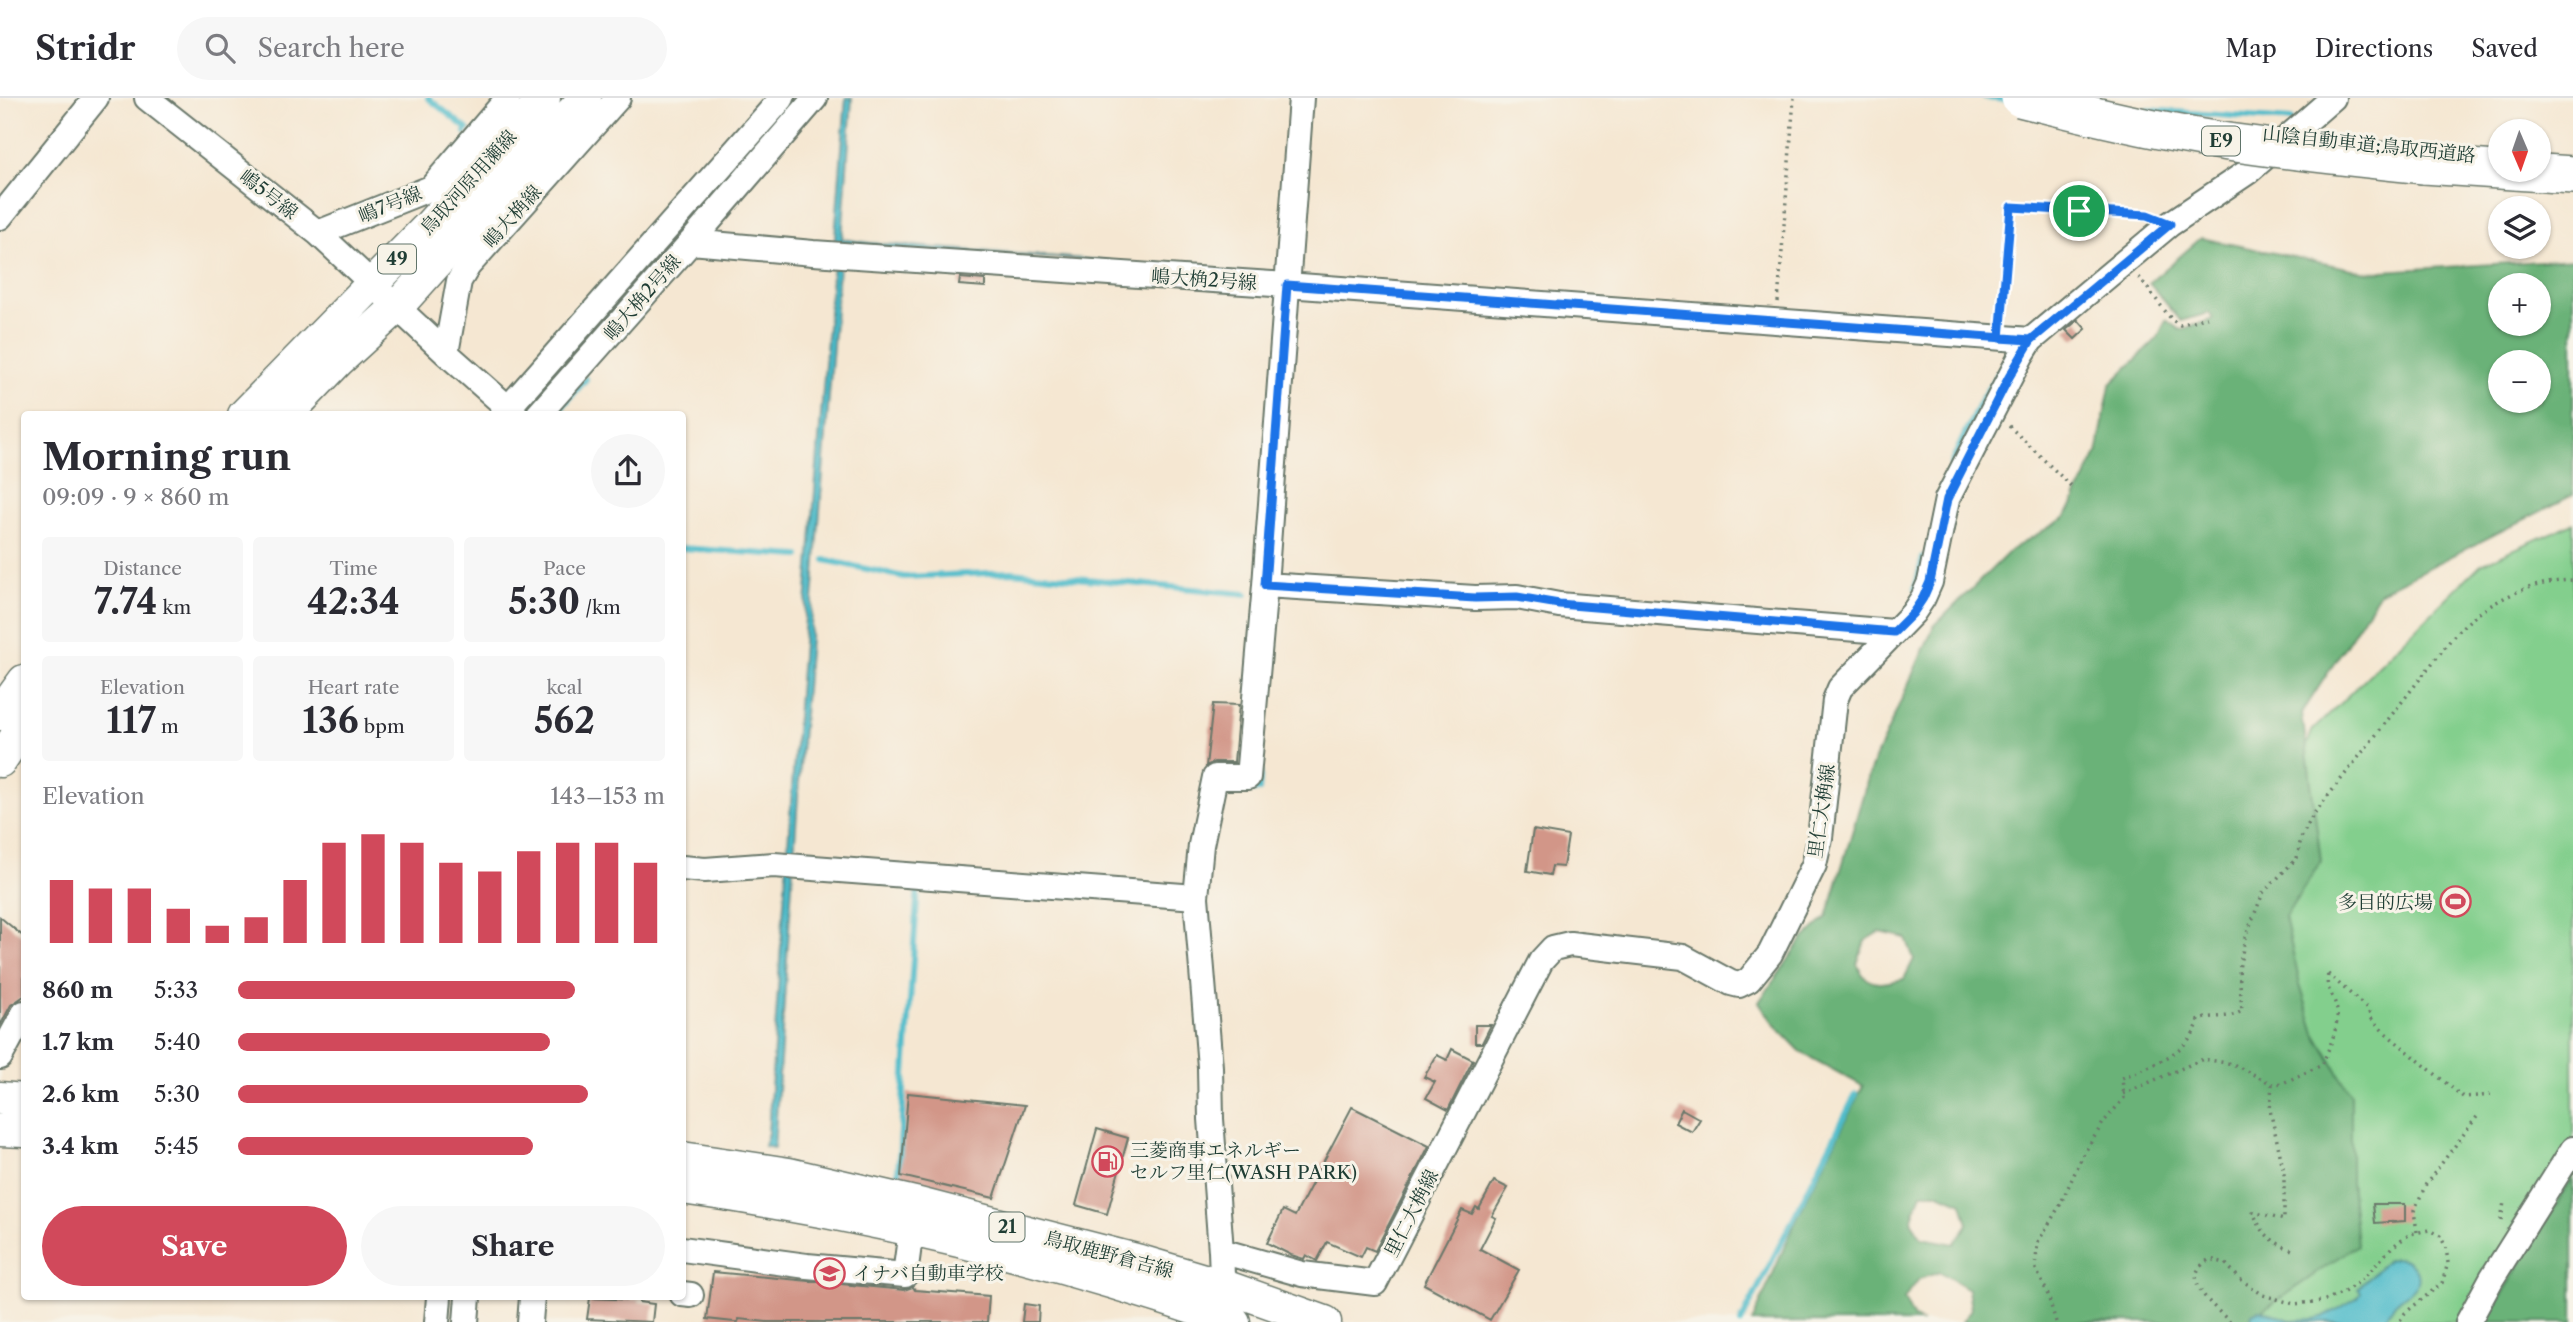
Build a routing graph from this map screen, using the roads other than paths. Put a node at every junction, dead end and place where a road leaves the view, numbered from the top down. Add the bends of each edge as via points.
1 (96, 98) edge
2 (147, 98) edge
3 (508, 98) edge
4 (544, 98) edge
5 (585, 98) edge
6 (618, 98) edge
7 (782, 98) edge
8 (815, 98) edge
9 (1301, 98) edge
10 (2020, 98) edge
11 (2073, 98) edge
12 (2333, 98) edge
13 (2488, 157) edge
14 (2425, 159) junction
15 (2552, 160) edge
16 (2573, 161) edge
17 (2573, 175) edge
18 (0, 217) edge
19 (318, 233) junction
20 (691, 242) junction
21 (1287, 285) junction
22 (385, 296) junction
23 (2031, 340) junction
24 (446, 353) junction
25 (249, 411) edge
26 (290, 411) edge
27 (508, 411) edge
28 (510, 411) edge
29 (542, 411) edge
30 (1265, 585) junction
31 (1894, 632) junction
32 (21, 685) edge
33 (0, 714) edge
34 (21, 730) edge
35 (0, 761) edge
36 (686, 868) edge
37 (1196, 897) junction
38 (21, 1018) edge
39 (0, 1057) edge
40 (0, 1130) edge
41 (21, 1131) edge
42 (2573, 1149) edge
43 (686, 1159) edge
44 (686, 1189) edge
45 (911, 1230) junction
46 (686, 1250) edge
47 (1221, 1251) junction
48 (1224, 1286) junction
49 (439, 1300) edge
50 (532, 1300) edge
51 (1226, 1320) edge
52 (437, 1322) edge
53 (530, 1322) edge
54 (1325, 1322) edge
55 (2468, 1322) edge

1 - 18 street
2 - 19 street, 嶋5号線
3 - 19 street, 嶋7号線 via 431,188
4 - 22 main road, 鳥取河原用瀬線 / 49
5 - 22 main road, 鳥取河原用瀬線 / 49
6 - 24 street, 嶋大桷線 via 468,265 459,281
7 - 28 street
8 - 20 street
9 - 21 street
10 - 14 highway, 山陰自動車道;鳥取西道路 / E9, bridge via 2200,138 2309,153
11 - 14 highway, 山陰自動車道;鳥取西道路 / E9 via 2202,125
12 - 23 street, 里仁大桷線 via 2249,171 2170,224
13 - 14 highway, 山陰自動車道;鳥取西道路 / E9
14 - 17 highway, 山陰自動車道;鳥取西道路 / E9
15 - 16 highway
19 - 22 street, 嶋5号線
20 - 21 street, 嶋大桷2号線
20 - 29 street, 嶋大桷2号線
21 - 23 street, 嶋大桷2号線
21 - 30 street
22 - 24 street
22 - 25 main road, 鳥取河原用瀬線 / 49
22 - 26 main road, 鳥取河原用瀬線 / 49 via 338,360
23 - 31 street, 里仁大桷線 via 1947,499 1923,598
24 - 27 street
30 - 31 street via 1517,597
30 - 37 street via 1248,776 1215,777
31 - 47 street, 里仁大桷線 via 1840,688 1814,865 1770,954 1749,979 1739,985 1731,983 1683,957 1570,944 1553,948 1541,961 1375,1283 1302,1274
32 - 33 main road
34 - 35 main road
36 - 37 street via 774,865
37 - 47 street
38 - 39 street
40 - 41 main road
42 - 55 street
43 - 48 main road, 鳥取鹿野倉吉線 / 21 via 789,1174 915,1203
44 - 45 main road, 鳥取鹿野倉吉線 / 21 via 752,1197
45 - 46 street via 905,1275
45 - 51 main road, 鳥取鹿野倉吉線 / 21 via 1144,1290
47 - 48 street
48 - 51 street
48 - 54 main road, 鳥取鹿野倉吉線 / 21
49 - 52 street
50 - 53 street

